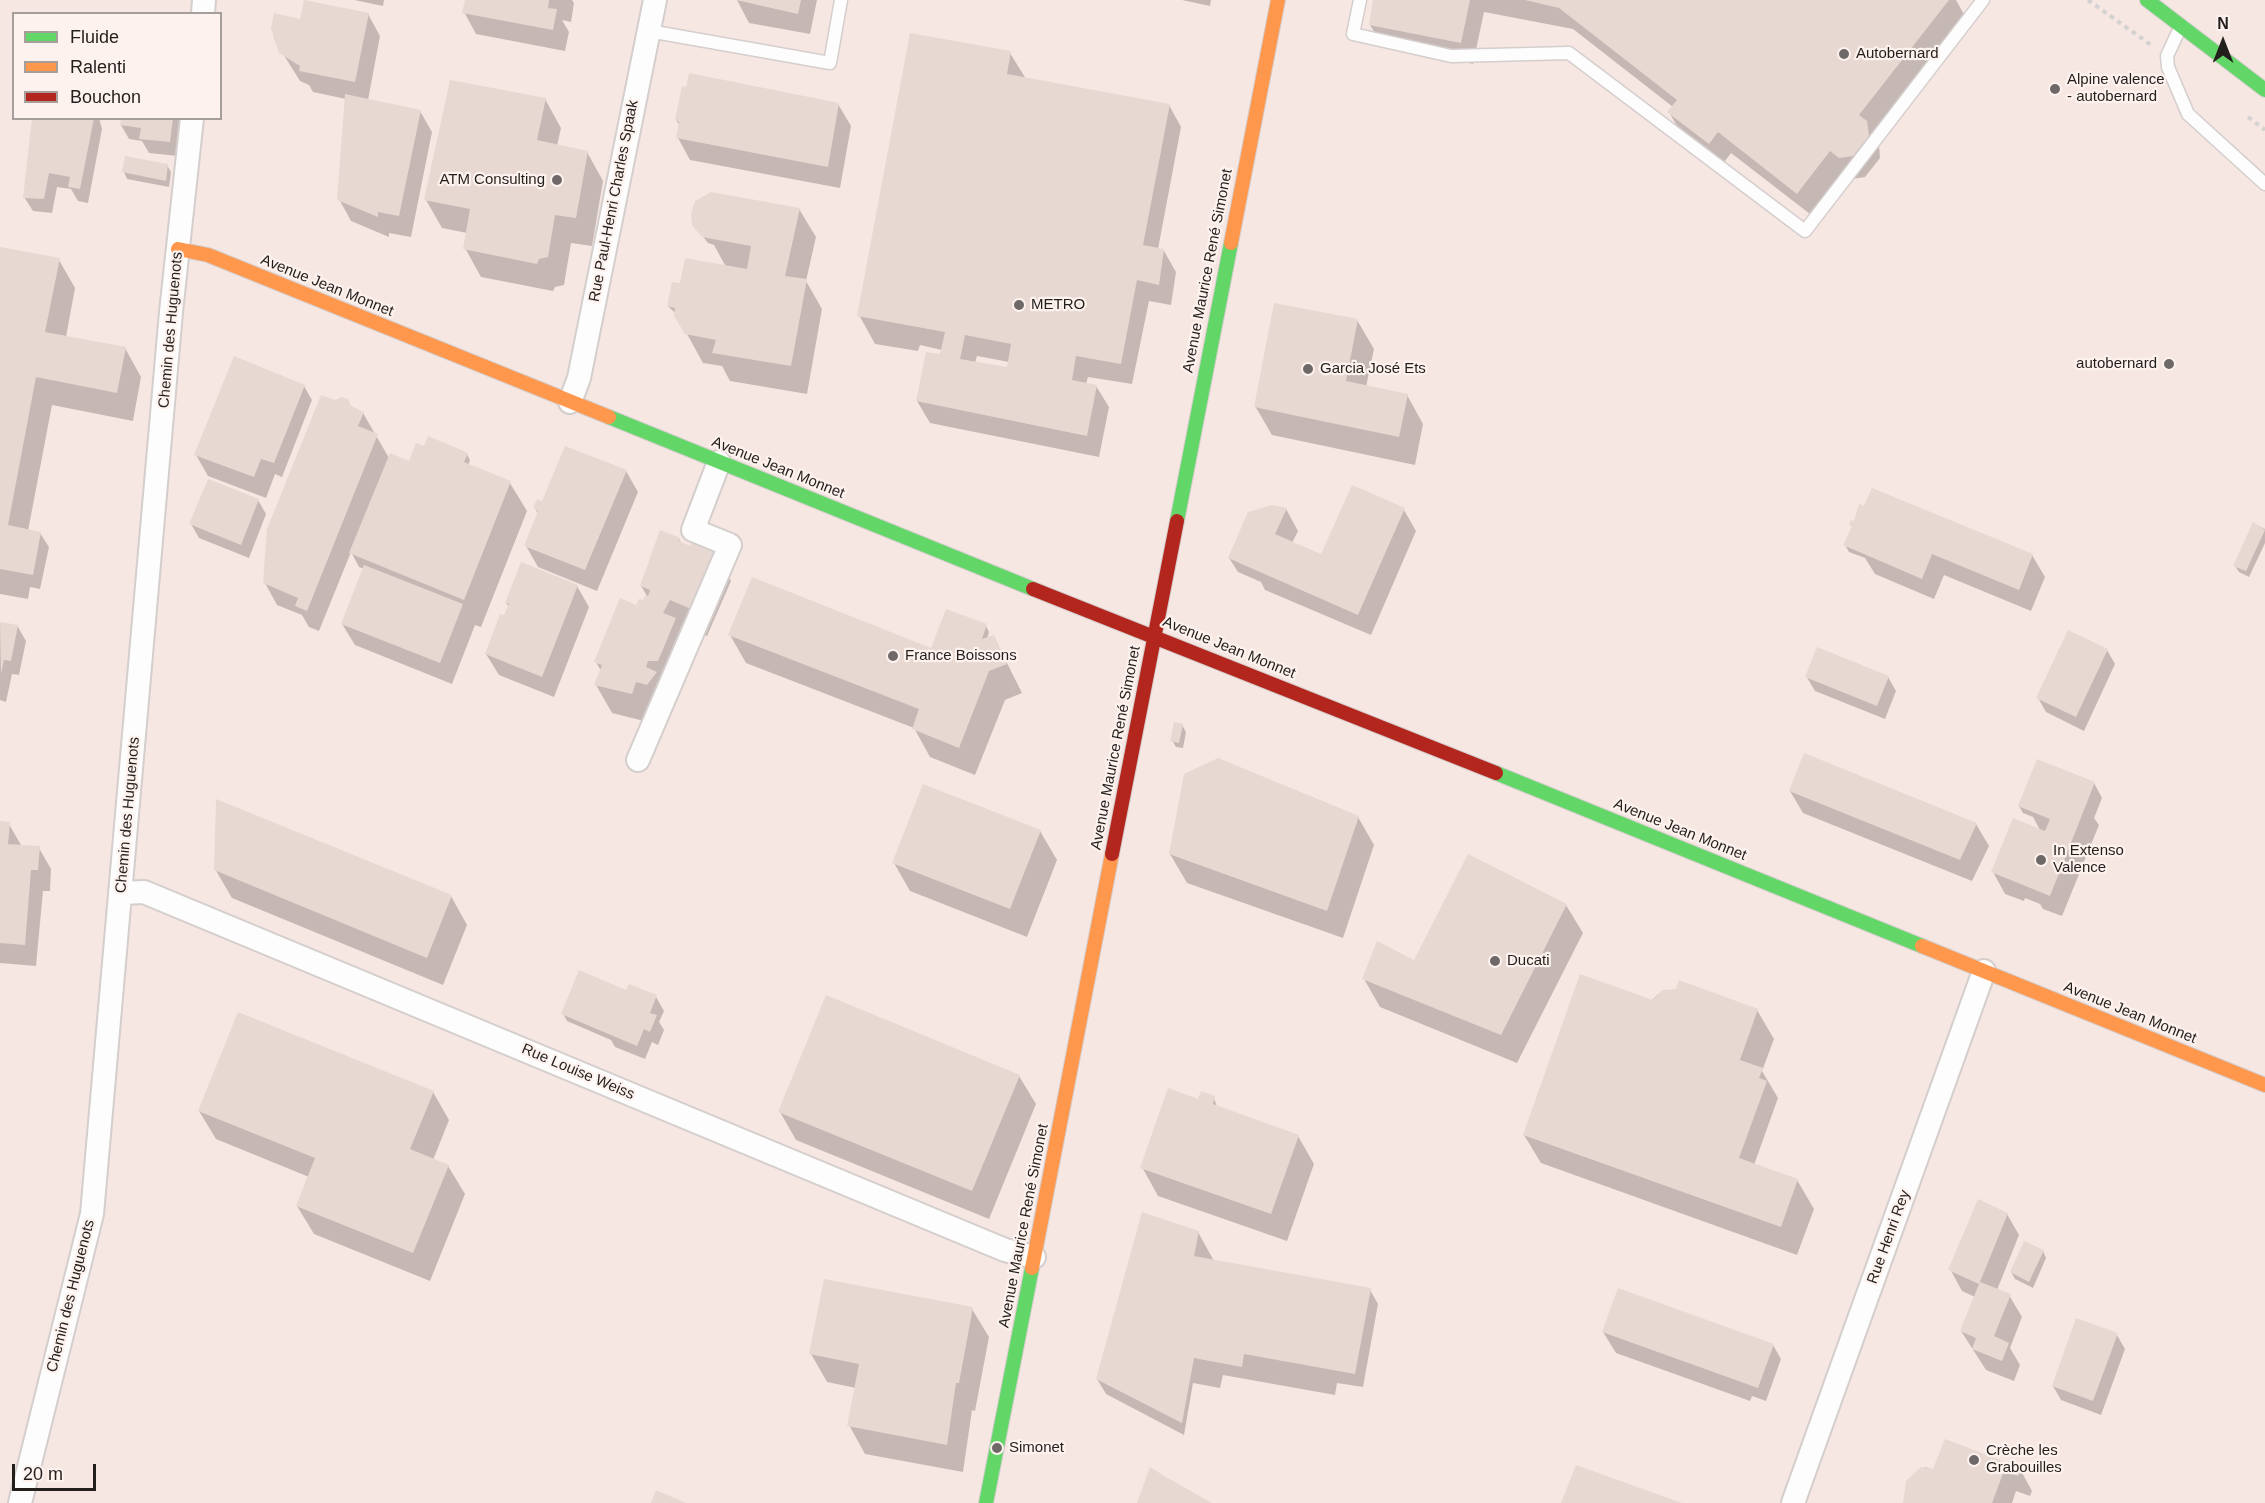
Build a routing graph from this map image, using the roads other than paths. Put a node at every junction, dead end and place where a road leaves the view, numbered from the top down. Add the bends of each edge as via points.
1 (655, 0) edge
2 (841, 0) edge
3 (1278, 0) edge
4 (1360, 0) edge
5 (1983, 0) edge
6 (2147, 0) edge
7 (2181, 27) junction
8 (649, 31) junction
9 (2265, 90) edge
10 (192, 120) edge
11 (2265, 184) edge
12 (178, 249) junction
13 (570, 402) junction
14 (719, 462) junction
15 (1155, 636) junction
16 (638, 760) dead end
17 (122, 893) junction
18 (1984, 971) junction
19 (2265, 1085) edge
20 (1034, 1257) junction
21 (20, 1503) edge
22 (986, 1503) edge
23 (1793, 1503) edge

1 - 8 street, Rue Paul-Henri Charles Spaak
2 - 8 lane via 830,63
3 - 15 street, Avenue Maurice René Simonet
4 - 5 lane via 1353,34 1451,56 1569,53 1805,231
6 - 7 street
7 - 9 street
7 - 11 lane via 2167,56 2188,114
8 - 13 street, Rue Paul-Henri Charles Spaak via 579,378
10 - 12 street, Chemin des Huguenots
12 - 13 street, Avenue Jean Monnet via 208,255
12 - 17 street, Chemin des Huguenots
13 - 14 street, Avenue Jean Monnet
14 - 15 street, Avenue Jean Monnet
14 - 16 street via 693,530 730,545
15 - 18 street, Avenue Jean Monnet
15 - 20 street, Avenue Maurice René Simonet
17 - 20 street, Rue Louise Weiss via 144,892 994,1245
17 - 21 street, Chemin des Huguenots via 92,1214
18 - 19 street, Avenue Jean Monnet
18 - 23 street, Rue Henri Rey
20 - 22 street, Avenue Maurice René Simonet

